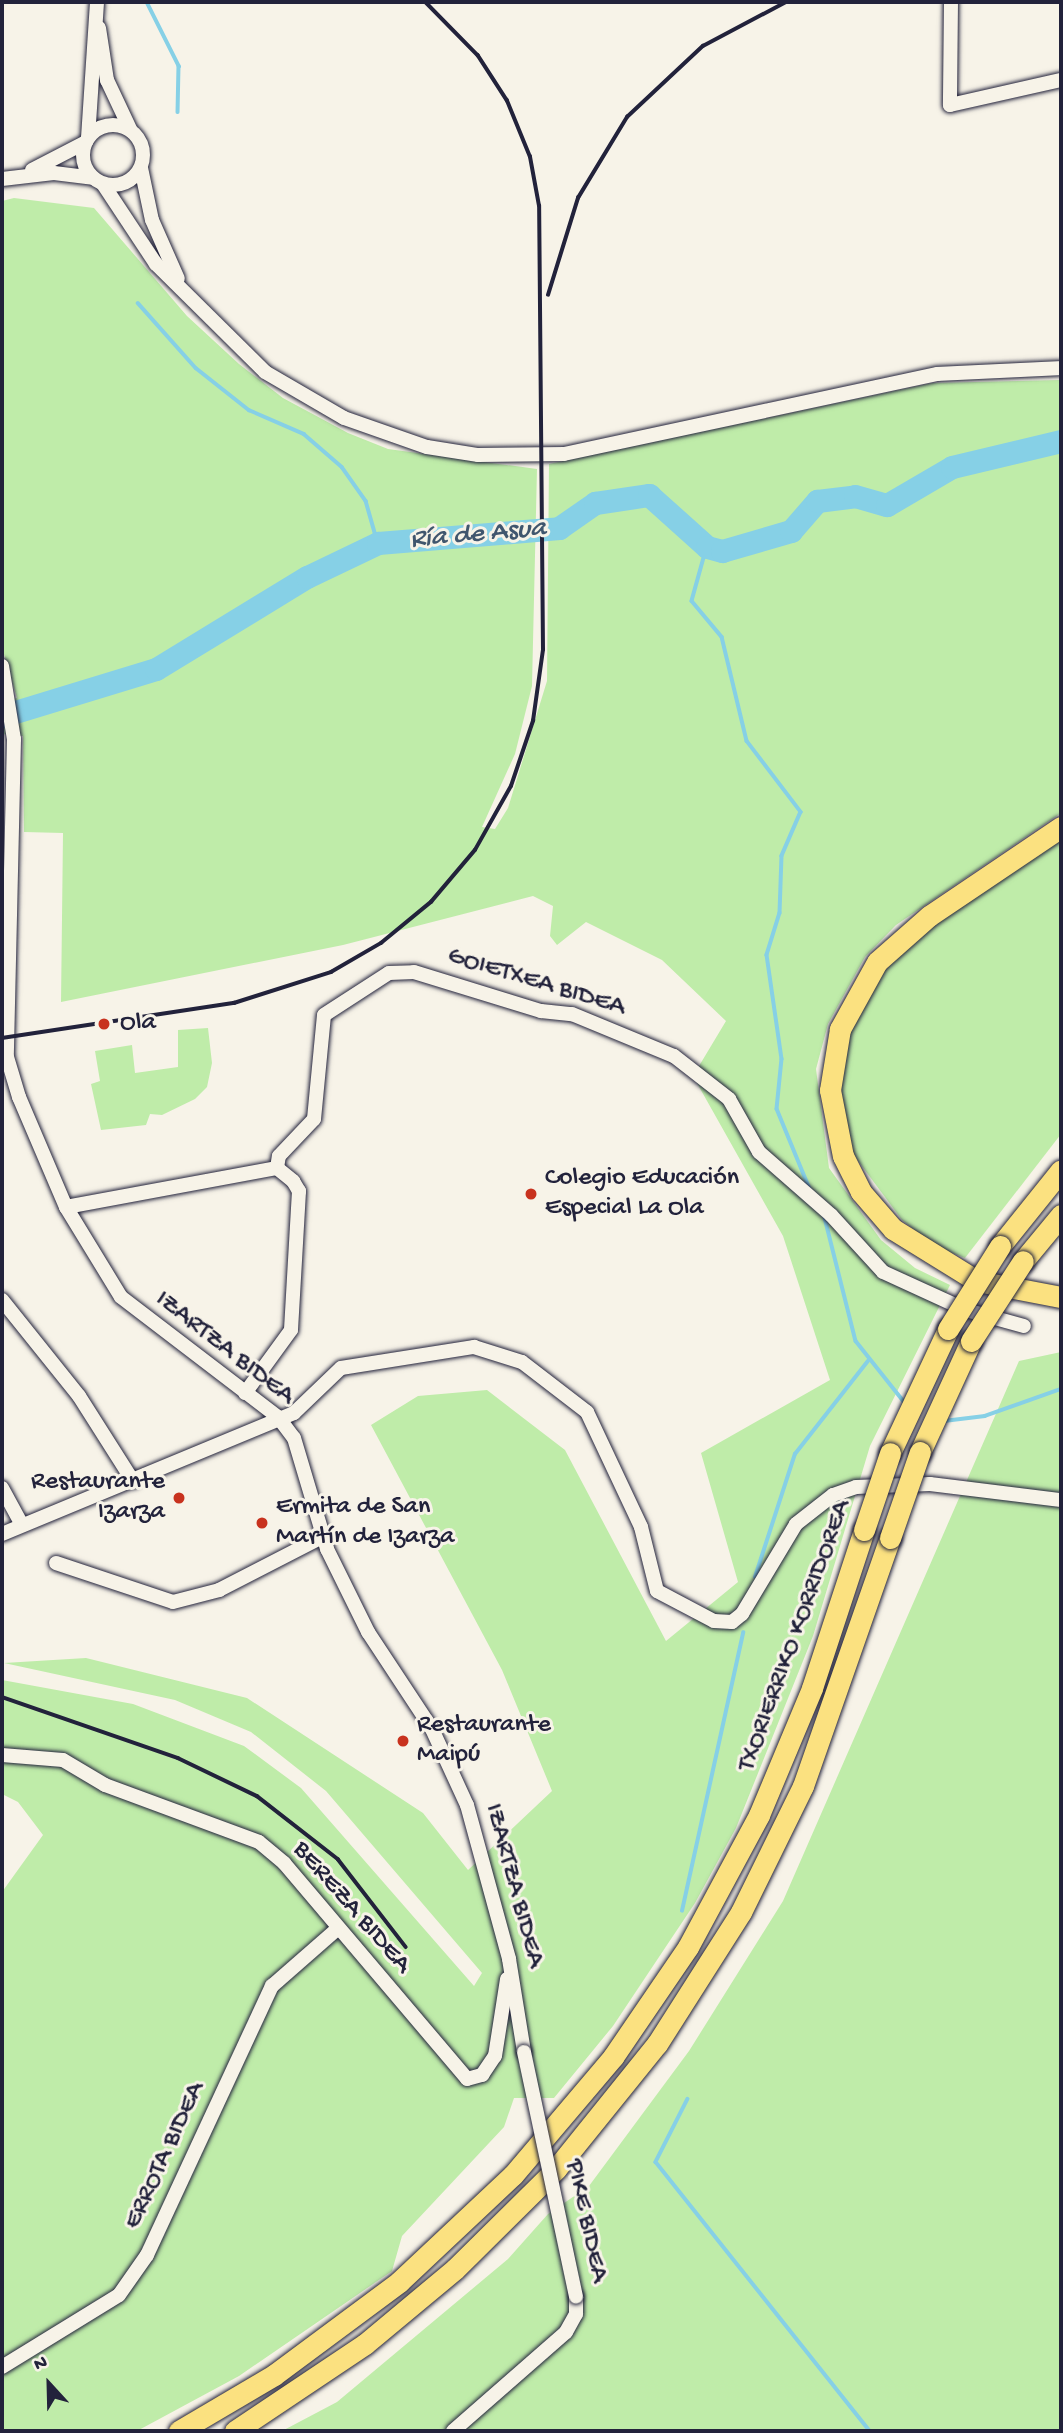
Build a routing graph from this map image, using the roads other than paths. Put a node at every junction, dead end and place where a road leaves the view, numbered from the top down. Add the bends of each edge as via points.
1 (951, 2) edge
2 (97, 4) edge
3 (1061, 80) edge
4 (131, 131) junction
5 (87, 140) junction
6 (141, 168) junction
7 (17, 176) junction
8 (2, 179) edge
9 (98, 181) junction
10 (185, 293) junction
11 (1058, 368) edge
12 (2, 666) edge
13 (7, 693) edge
14 (8, 780) edge
15 (1061, 827) edge
16 (277, 1168) junction
17 (1061, 1170) edge
18 (66, 1207) junction
19 (1061, 1215) edge
20 (1061, 1297) edge
21 (2, 1300) edge
22 (1024, 1326) dead end
23 (245, 1393) junction
24 (278, 1417) junction
25 (133, 1481) junction
26 (2, 1488) edge
27 (1061, 1500) edge
28 (22, 1525) junction
29 (2, 1534) edge
30 (324, 1536) junction
31 (56, 1563) dead end
32 (2, 1755) edge
33 (337, 1929) junction
34 (509, 1959) junction
35 (524, 2052) joint
36 (2, 2367) edge
37 (179, 2431) edge
38 (235, 2431) edge
39 (453, 2431) edge

1 - 3 street via 950,105
2 - 4 street via 107,80
2 - 5 street
4 - 5 street via 103,126
4 - 6 street via 142,144
5 - 7 street
5 - 9 street via 83,161
6 - 9 street via 130,181
6 - 10 street via 152,220
7 - 8 street
7 - 9 street
9 - 10 street via 156,264
10 - 11 street via 223,336 307,400 383,435 478,455 613,447 938,374
12 - 13 street, IZARTZA BIDEA
13 - 14 street, IZARTZA BIDEA via 14,736
14 - 18 street, IZARTZA BIDEA via 7,1057
15 - 20 highway via 929,916 877,962 840,1029 830,1090 843,1156 861,1192 893,1229 977,1282
16 - 18 street
16 - 22 street, GOIETXEA BIDEA via 279,1156 314,1119 324,1014 389,973 414,972 541,1011 572,1014 674,1056 729,1100 759,1152 831,1215 883,1272 937,1298
16 - 23 street via 299,1191 291,1330
17 - 37 highway, TXORIERRIKO KORRIDOREA, bridge via 1000,1246 917,1388 812,1688 764,1805 688,1947 613,2057 520,2167 399,2282 282,2369
18 - 23 street, IZARTZA BIDEA via 129,1306
19 - 38 highway, TXORIERRIKO KORRIDOREA, bridge via 1023,1261 948,1382 803,1786 741,1912 657,2044 556,2169 463,2262 365,2344
21 - 25 street via 79,1396
23 - 24 street, IZARTZA BIDEA
24 - 25 street
24 - 27 street via 294,1413 341,1368 474,1347 509,1356 565,1394 596,1425 640,1527 657,1591 725,1624 764,1586 796,1524 833,1495 856,1487 930,1484
24 - 30 street, IZARTZA BIDEA via 304,1461
25 - 28 street
26 - 28 street
28 - 29 street
30 - 31 street via 219,1590 173,1602
30 - 34 street, IZARTZA BIDEA via 368,1632 458,1782
32 - 33 street, BEREZA BIDEA via 64,1760 106,1785 259,1842
33 - 34 street, BEREZA BIDEA via 467,2079 482,2075 495,2056
33 - 36 street, ERROTA BIDEA via 272,1986 147,2255 119,2295
34 - 35 street, IZARTZA BIDEA
35 - 39 street, PIKE BIDEA, bridge via 576,2297 566,2332

